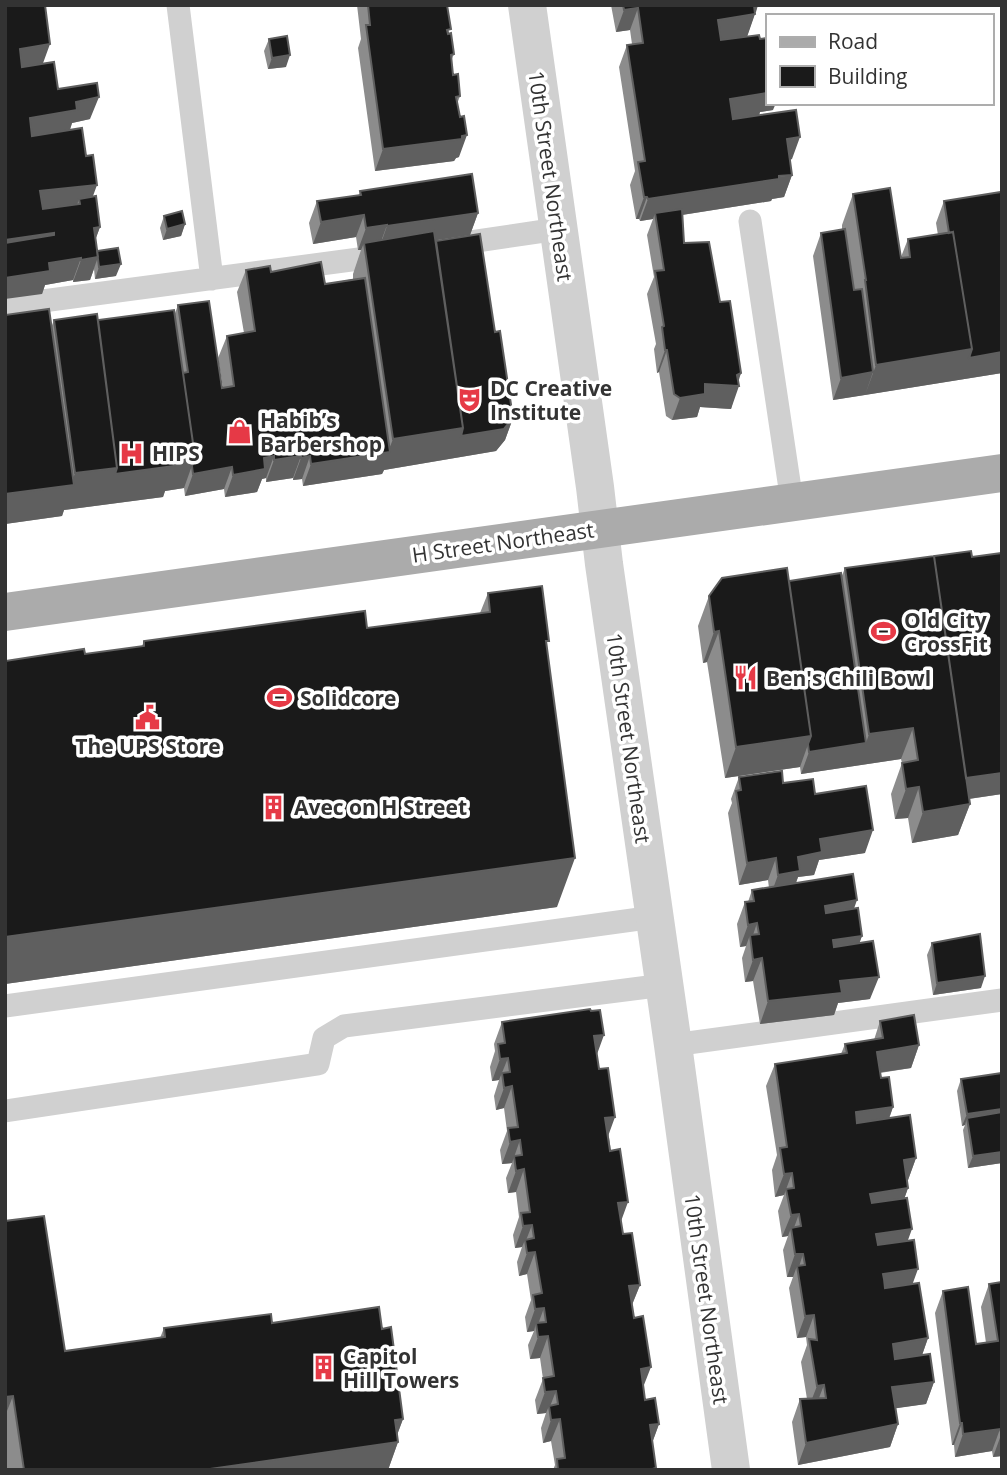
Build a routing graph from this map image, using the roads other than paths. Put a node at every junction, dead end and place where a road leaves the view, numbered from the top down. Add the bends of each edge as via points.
1 (177, 5) edge
2 (527, 5) edge
3 (750, 222) dead end
4 (558, 229) junction
5 (212, 279) junction
6 (5, 306) edge
7 (1002, 473) edge
8 (792, 502) junction
9 (600, 529) junction
10 (5, 612) edge
11 (654, 917) junction
12 (664, 985) junction
13 (1002, 999) edge
14 (5, 1006) edge
15 (673, 1045) junction
16 (5, 1111) edge
17 (731, 1470) edge

1 - 5 lane
2 - 4 street, 10th Street Northeast
3 - 8 lane
4 - 5 lane
4 - 9 street, 10th Street Northeast
5 - 6 lane
7 - 8 main road, H Street Northeast
8 - 9 main road, H Street Northeast
9 - 10 main road, H Street Northeast
9 - 11 street, 10th Street Northeast
11 - 12 street, 10th Street Northeast
11 - 14 lane
12 - 15 street, 10th Street Northeast
12 - 16 lane via 345,1026 324,1038 318,1064
13 - 15 lane
15 - 17 street, 10th Street Northeast

